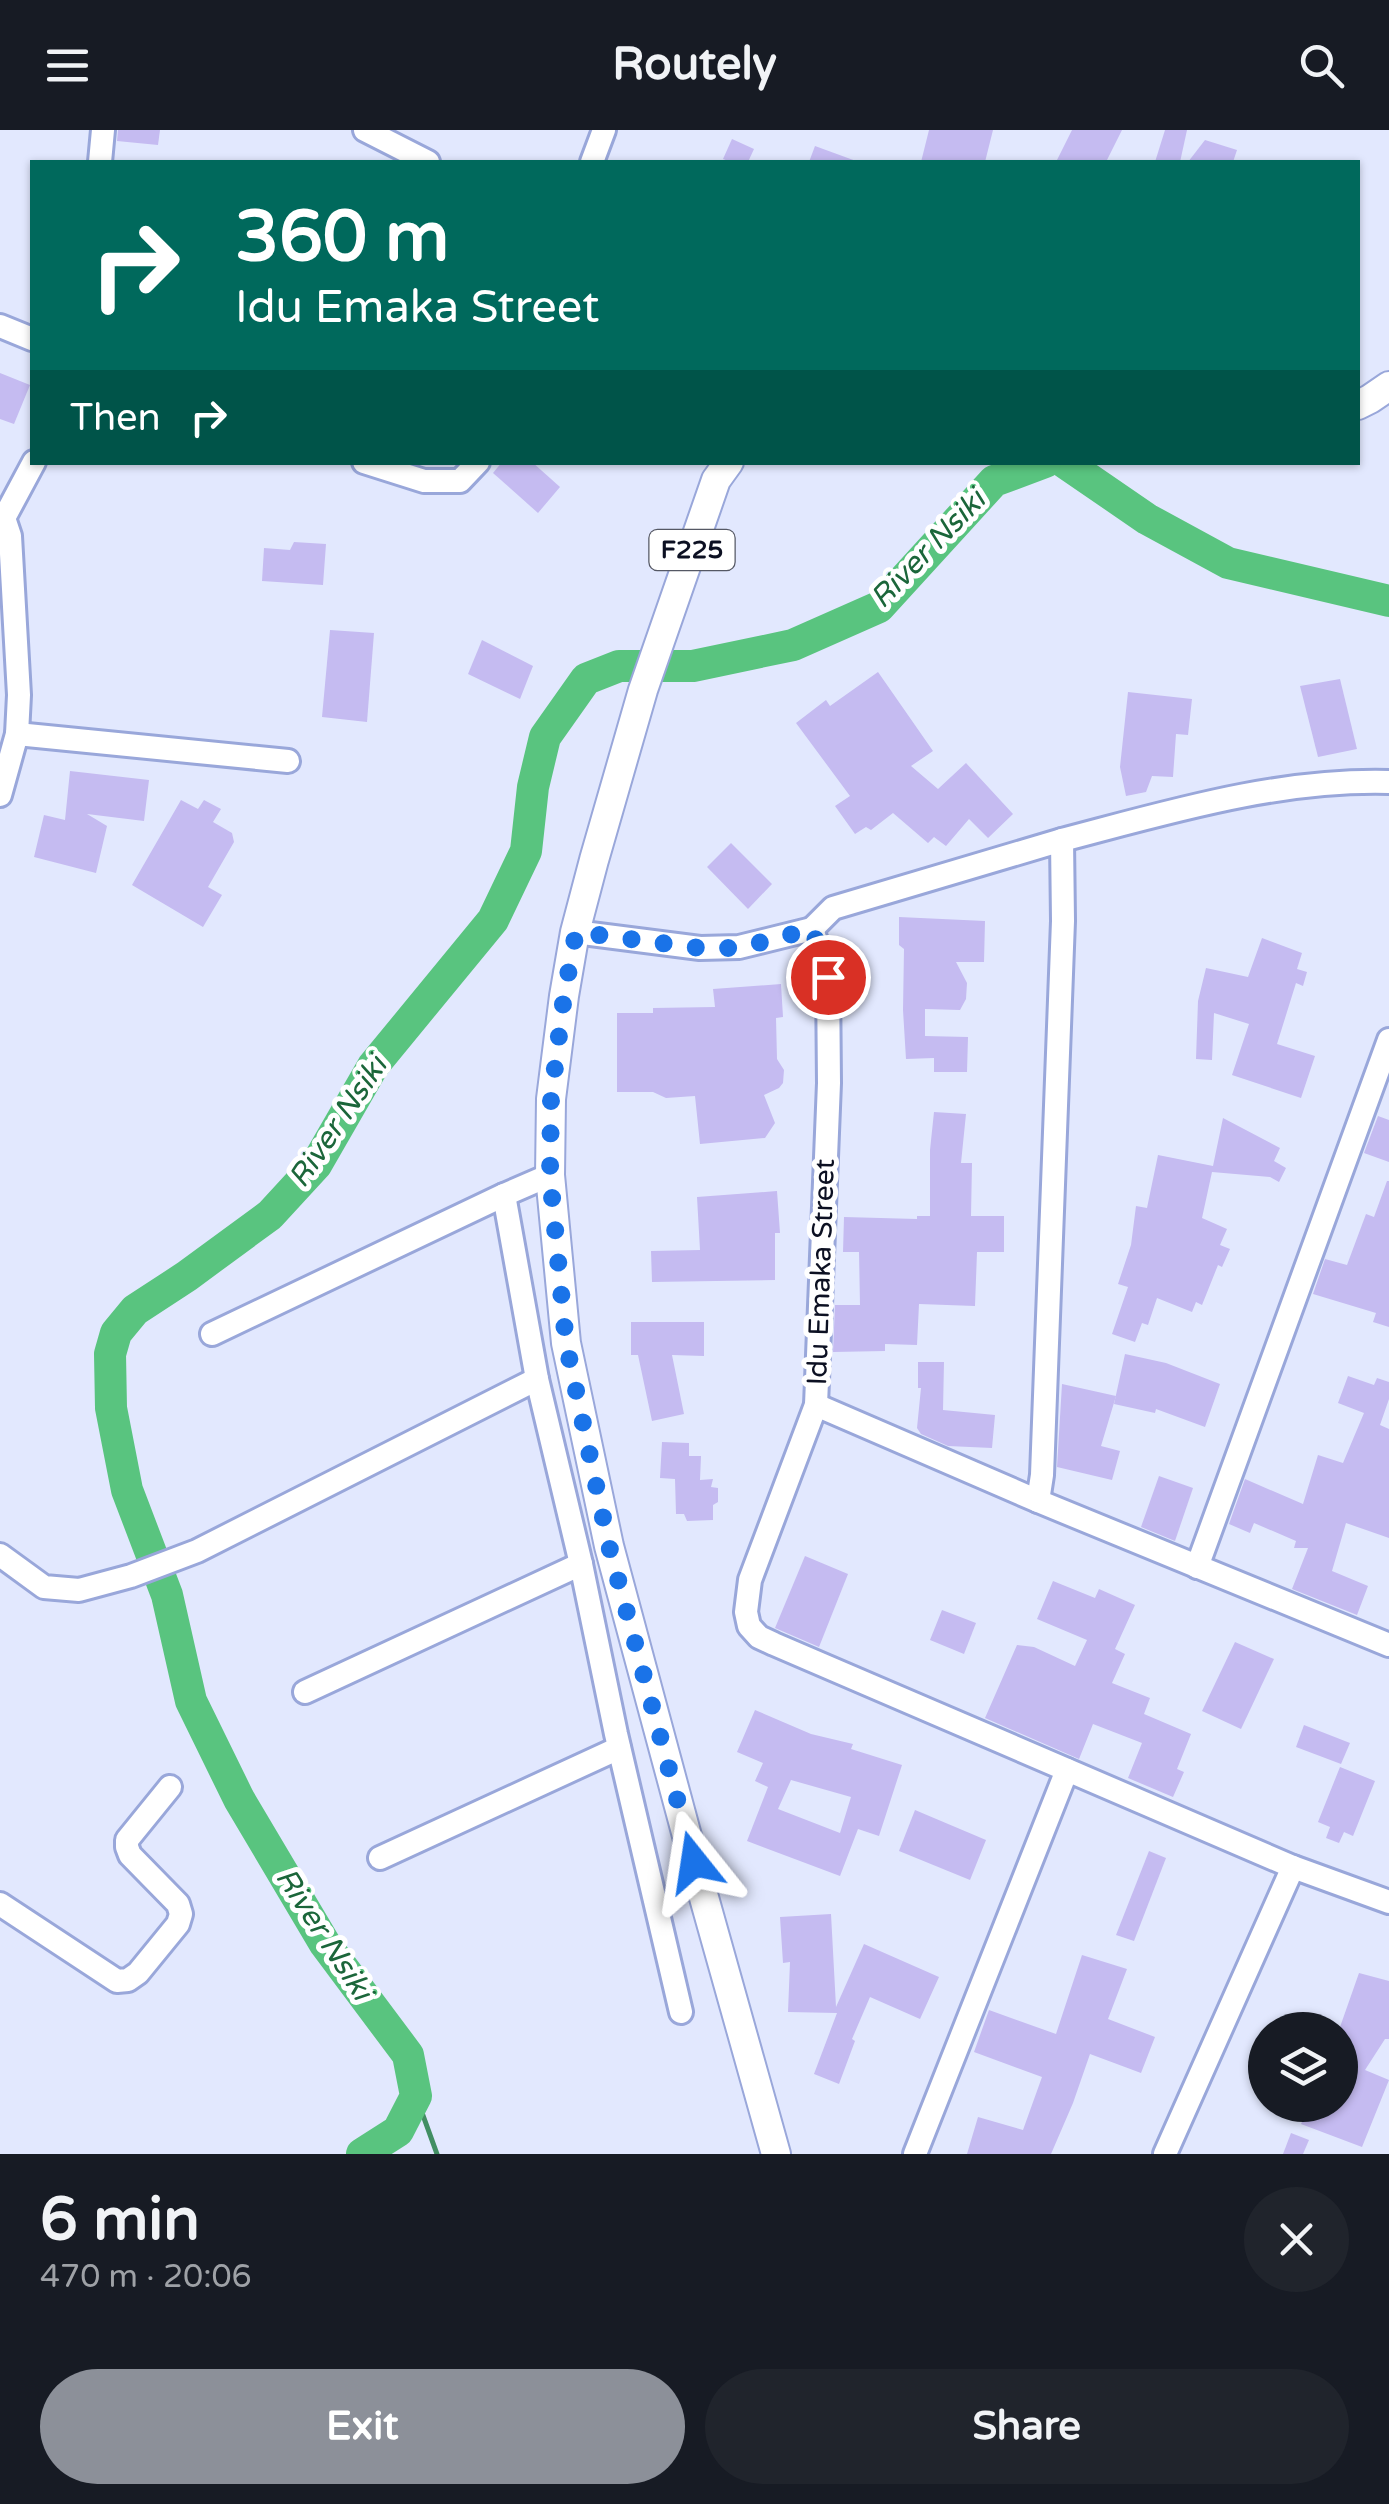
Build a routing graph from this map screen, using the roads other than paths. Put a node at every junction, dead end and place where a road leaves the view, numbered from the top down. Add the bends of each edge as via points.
1 (103, 130) edge
2 (365, 130) edge
3 (604, 130) edge
4 (100, 160) edge
5 (424, 160) edge
6 (593, 160) edge
7 (0, 326) edge
8 (30, 338) edge
9 (1389, 386) edge
10 (1360, 404) edge
11 (32, 465) edge
12 (373, 465) edge
13 (475, 465) edge
14 (726, 465) edge
15 (2, 517) edge
16 (17, 734) junction
17 (288, 761) dead end
18 (1389, 782) edge
19 (0, 795) edge
20 (1062, 840) junction
21 (812, 929) junction
22 (576, 932) junction
23 (1389, 1040) edge
24 (550, 1176) junction
25 (504, 1195) junction
26 (212, 1334) dead end
27 (538, 1379) junction
28 (816, 1405) junction
29 (1038, 1501) junction
30 (0, 1555) edge
31 (580, 1564) junction
32 (1197, 1567) junction
33 (1389, 1646) edge
34 (304, 1692) dead end
35 (619, 1748) junction
36 (1066, 1770) junction
37 (170, 1786) dead end
38 (380, 1858) dead end
39 (1293, 1867) junction
40 (1389, 1902) edge
41 (0, 1904) edge
42 (681, 2012) dead end
43 (776, 2154) edge
44 (915, 2154) edge
45 (1165, 2154) edge

1 - 4 street
2 - 5 street
3 - 6 street
7 - 8 street
9 - 10 main road
11 - 15 street
12 - 13 street via 424,481 460,481
14 - 22 main road, F225 via 643,690
15 - 16 street via 14,585
16 - 17 street
16 - 19 street
18 - 20 street via 1237,795
20 - 21 street via 832,908
20 - 29 street
21 - 22 street via 739,948
21 - 28 street, Idu Emaka Street via 828,977
22 - 24 main road, F225 via 551,1099
23 - 32 street
24 - 25 street
24 - 43 main road, F225 via 566,1343 609,1546
25 - 26 street
25 - 27 street
27 - 30 street via 197,1551 131,1576 79,1590 44,1587
27 - 31 street
28 - 29 street
28 - 36 street, Idu Emaka Street via 750,1580 749,1626 774,1644
29 - 32 street
31 - 34 street
31 - 35 street
32 - 33 street
35 - 38 street
35 - 42 street
36 - 39 street, Idu Emaka Street
36 - 44 street
37 - 41 street via 126,1847 181,1914 128,1980 117,1981
39 - 40 street, Idu Emaka Street
39 - 45 street

